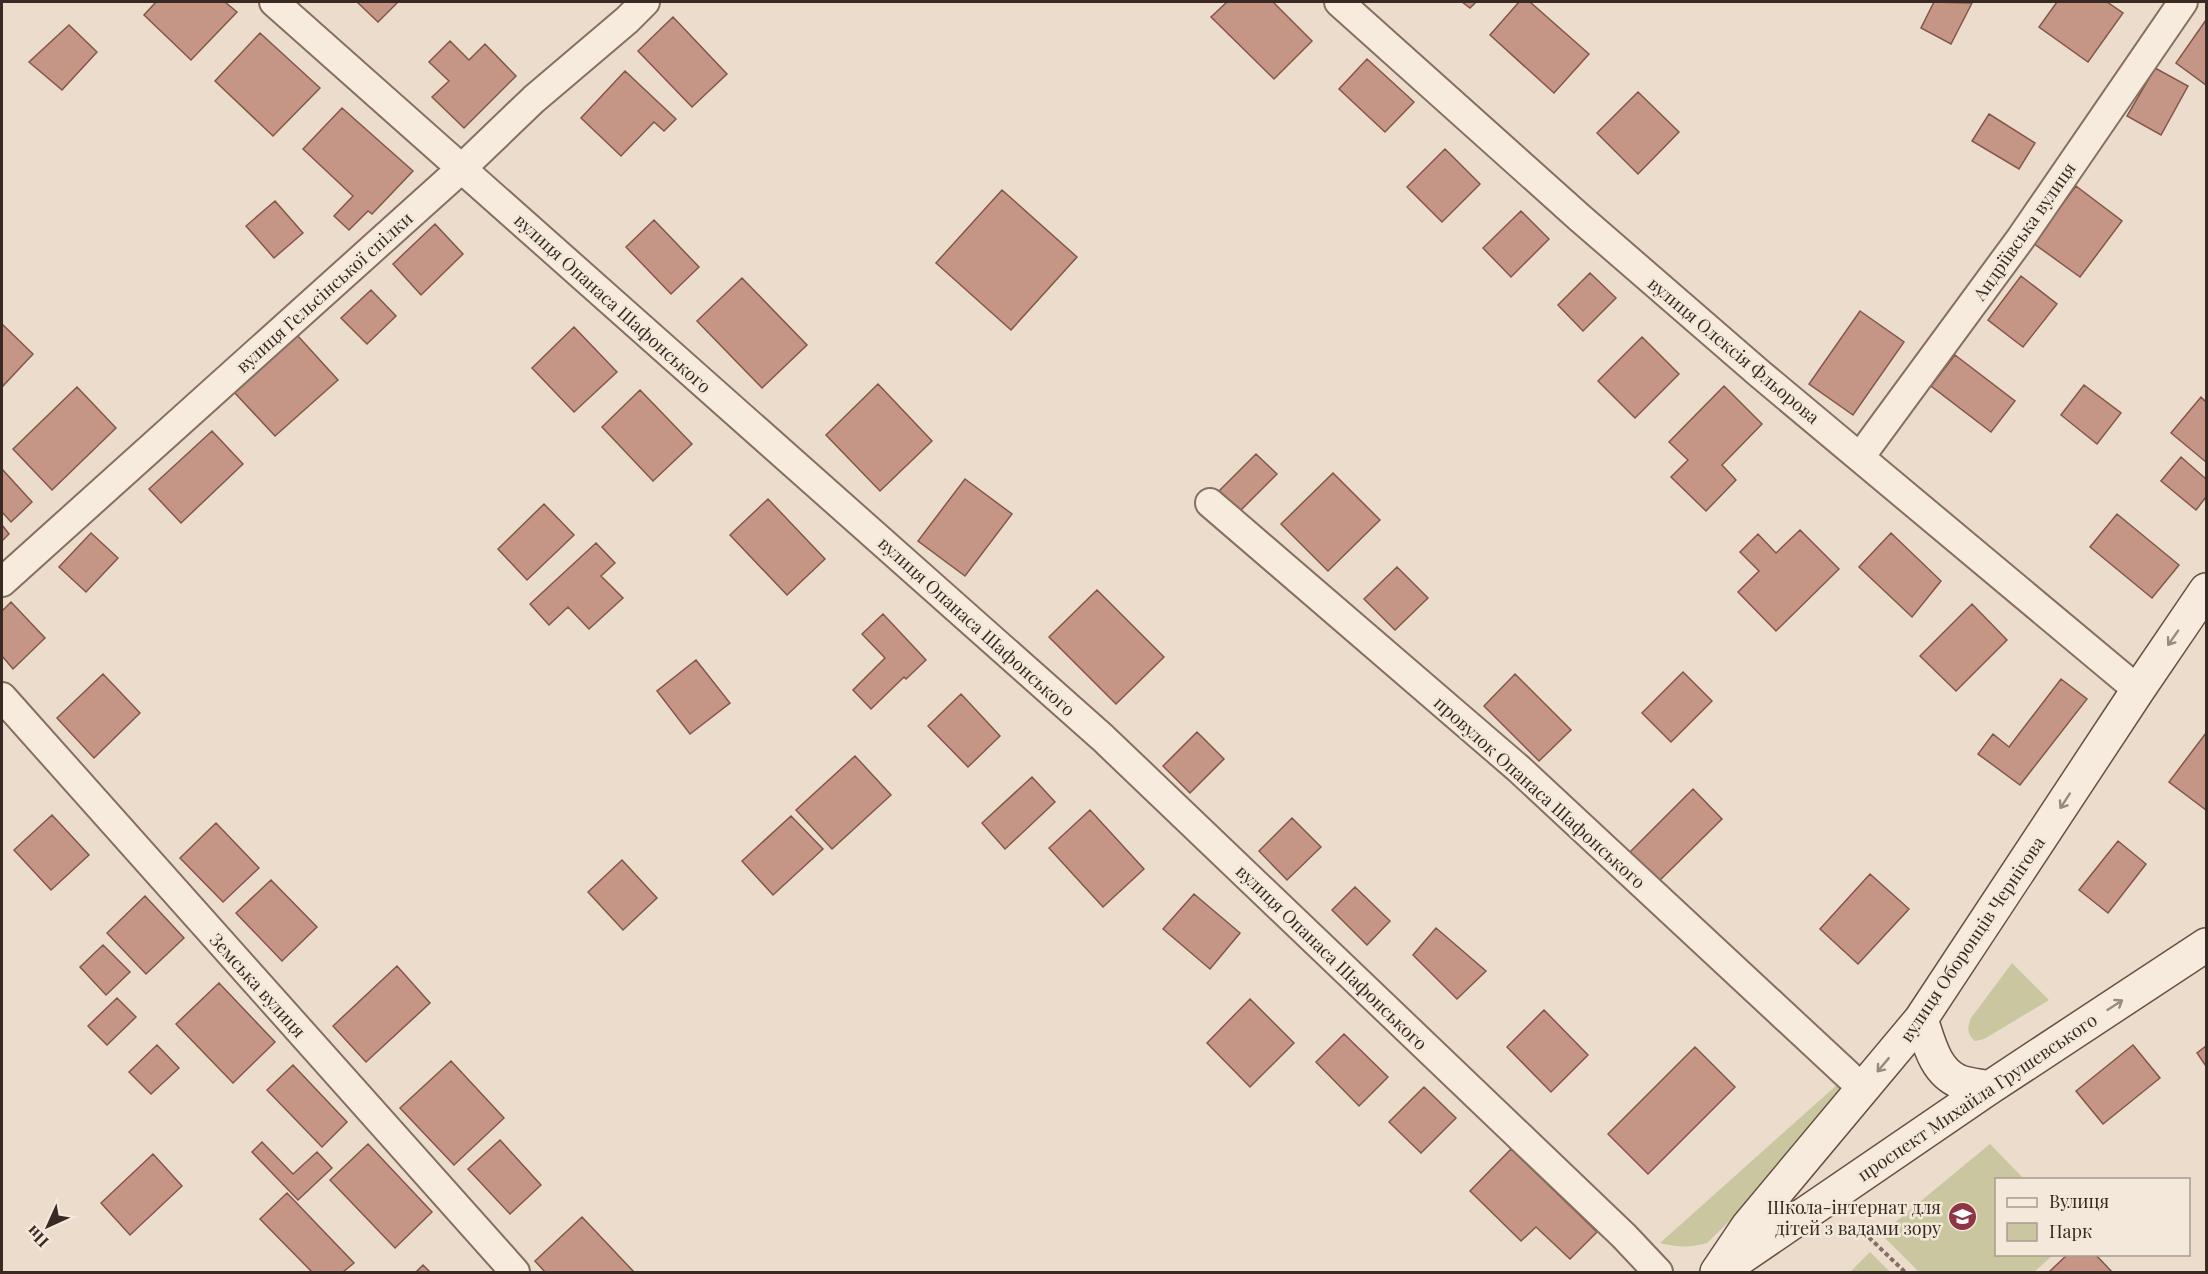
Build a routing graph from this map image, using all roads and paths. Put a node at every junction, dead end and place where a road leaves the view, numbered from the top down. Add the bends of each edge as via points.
1 (274, 2) edge
2 (645, 2) edge
3 (1339, 2) edge
4 (2182, 2) edge
5 (461, 169) junction
6 (1860, 457) junction
7 (1210, 503) dead end
8 (2, 582) edge
9 (2206, 590) edge
10 (2138, 690) junction
11 (2, 697) edge
12 (2206, 945) edge
13 (1921, 1019) junction
14 (1989, 1088) junction
15 (1863, 1089) junction
16 (1858, 1227) dead end
17 (515, 1272) edge
18 (1658, 1272) edge
19 (1718, 1272) edge
20 (1905, 1272) edge

1 - 5 street, вулиця Опанаса Шафонського
2 - 5 street, вулиця Гельсінської спілки
3 - 6 street, вулиця Олексія Фльорова via 1598,233
4 - 6 street, Андріївська вулиця via 2021,238
5 - 8 street, вулиця Гельсінської спілки
5 - 18 street, вулиця Опанаса Шафонського via 1103,738
6 - 10 street, вулиця Олексія Фльорова
7 - 15 street, провулок Опанаса Шафонського via 1519,769
9 -> 10 main road, вулиця Оборонців Чернігова
10 -> 13 main road, вулиця Оборонців Чернігова
11 - 17 street, Земська вулиця
14 -> 12 main road, проспект Михайла Грушевського
13 - 14 main road via 1941,1068 1960,1082
13 -> 15 main road, вулиця Оборонців Чернігова
14 - 19 main road, проспект Михайла Грушевського
15 - 19 main road, вулиця Оборонців Чернігова via 1748,1226
16 - 20 path

